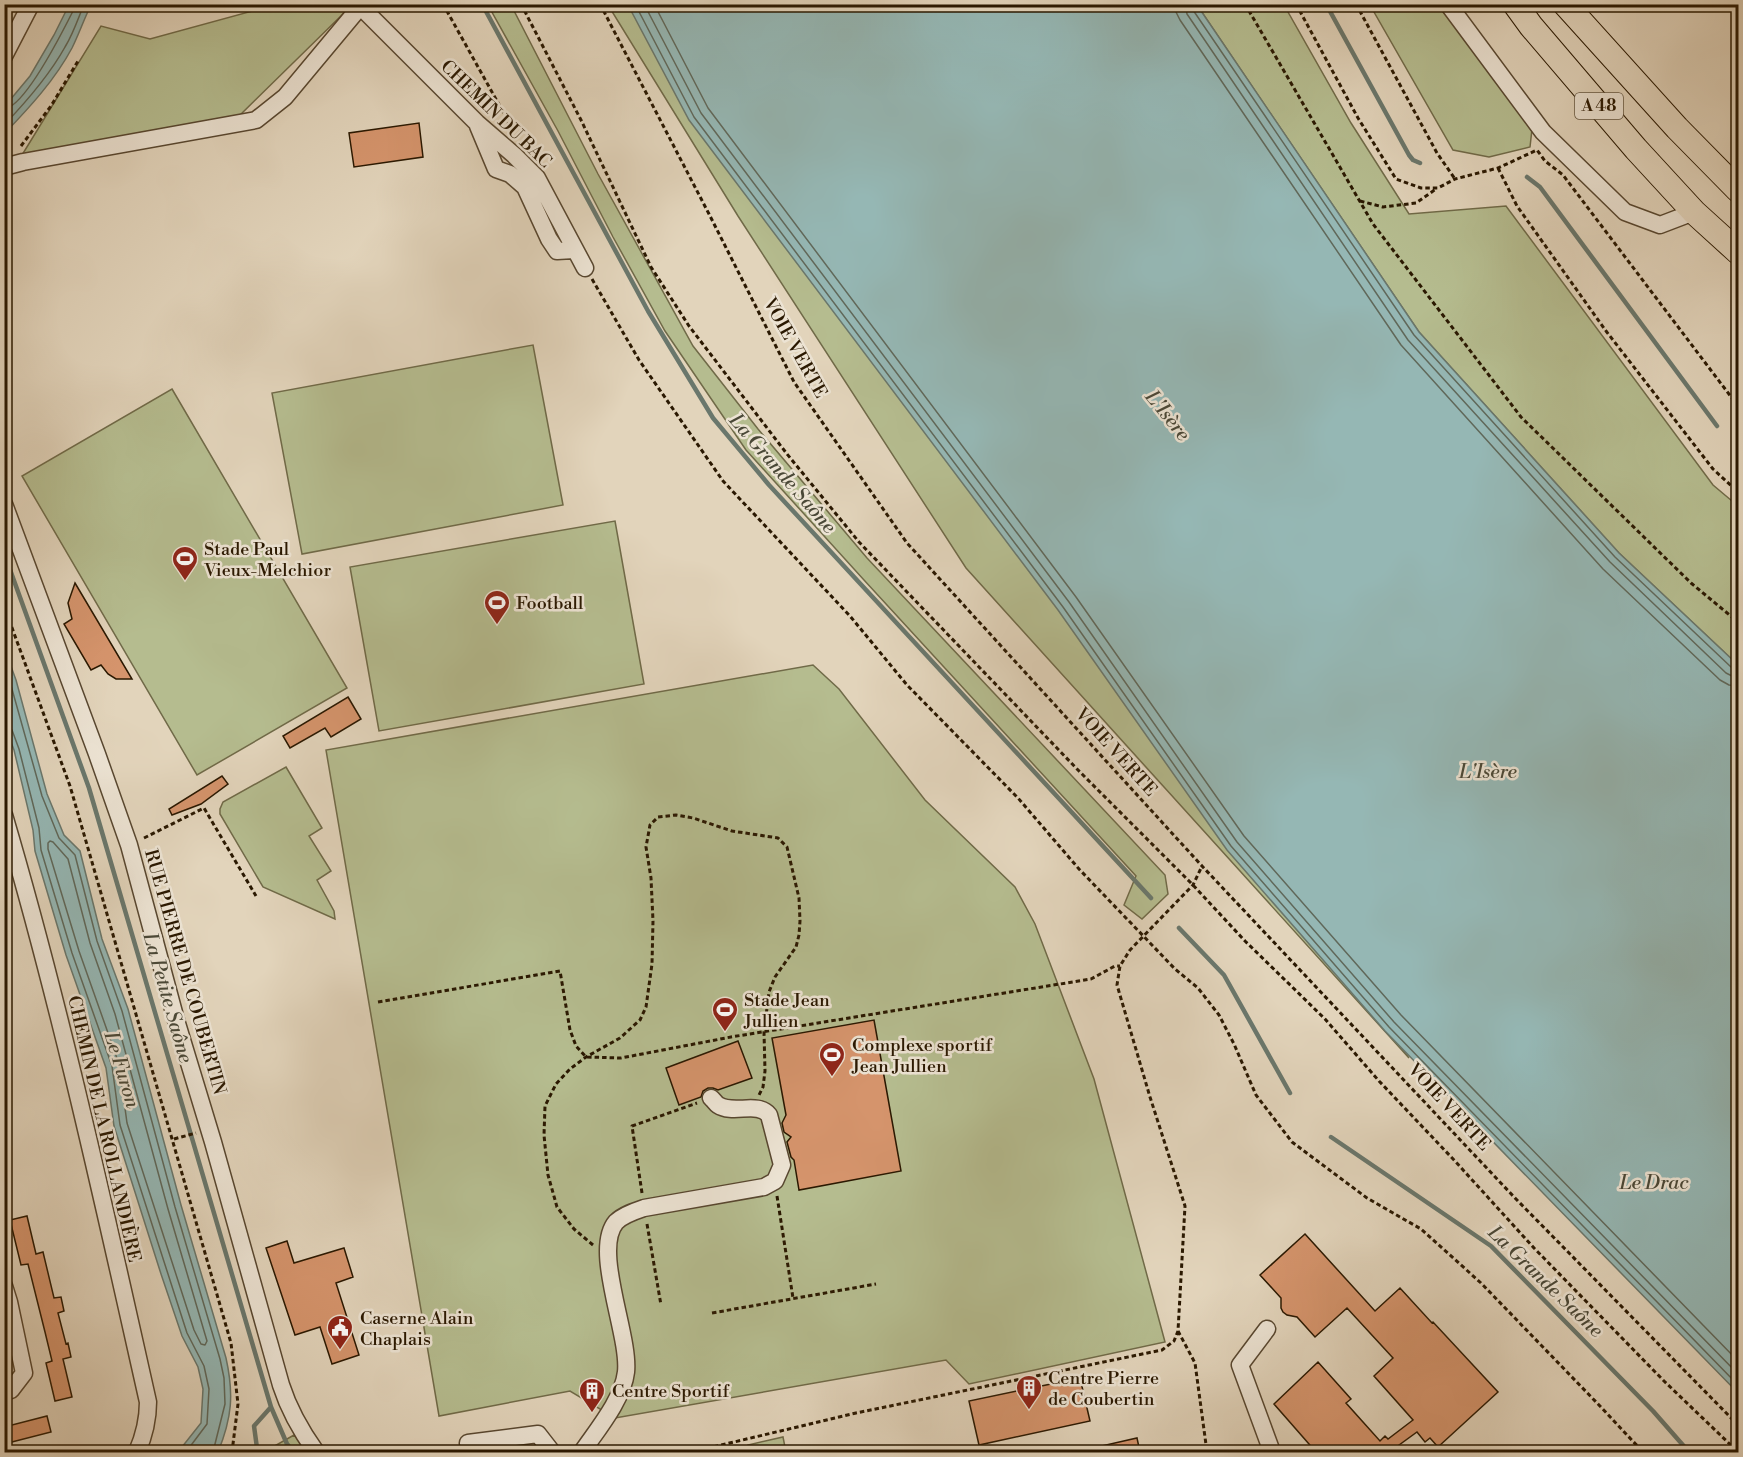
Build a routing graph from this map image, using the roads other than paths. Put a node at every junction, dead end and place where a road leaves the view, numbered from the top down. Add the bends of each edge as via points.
1 (31, 4) edge
2 (1448, 4) edge
3 (1515, 4) edge
4 (1565, 4) edge
5 (359, 6) edge
6 (4, 56) edge
7 (477, 123) junction
8 (5, 167) edge
9 (1738, 190) edge
10 (1690, 208) junction
11 (574, 250) junction
12 (1738, 252) edge
13 (1738, 264) edge
14 (585, 268) road end
15 (4, 504) edge
16 (4, 815) edge
17 (711, 1098) road end
18 (4, 1286) edge
19 (1267, 1329) dead end
20 (11, 1390) dead end
21 (468, 1443) dead end
22 (137, 1452) edge
23 (316, 1452) edge
24 (552, 1452) edge
25 (582, 1452) edge
26 (1272, 1452) edge

1 - 6 street
2 - 10 street via 1543,132 1625,212 1660,225
3 - 10 highway, A 48
4 - 9 highway, A 48 via 1677,129
5 - 7 street, CHEMIN DU BAC
5 - 8 street via 285,97 256,120
7 - 11 street, CHEMIN DU BAC via 537,178
7 - 11 street via 496,169 510,174 525,187 557,251
10 - 12 highway
10 - 13 highway
11 - 14 street, CHEMIN DU BAC
15 - 23 street, RUE PIERRE DE COUBERTIN via 129,845 280,1385 287,1405
16 - 22 street, CHEMIN DE LA ROLLANDIÈRE via 39,939 148,1402 148,1421
17 - 25 street via 731,1110 766,1111 782,1166 775,1181 764,1187 644,1208 616,1223 608,1239 608,1258 626,1374 616,1400
18 - 20 street via 24,1373
19 - 26 street via 1240,1365
21 - 24 street via 538,1434

